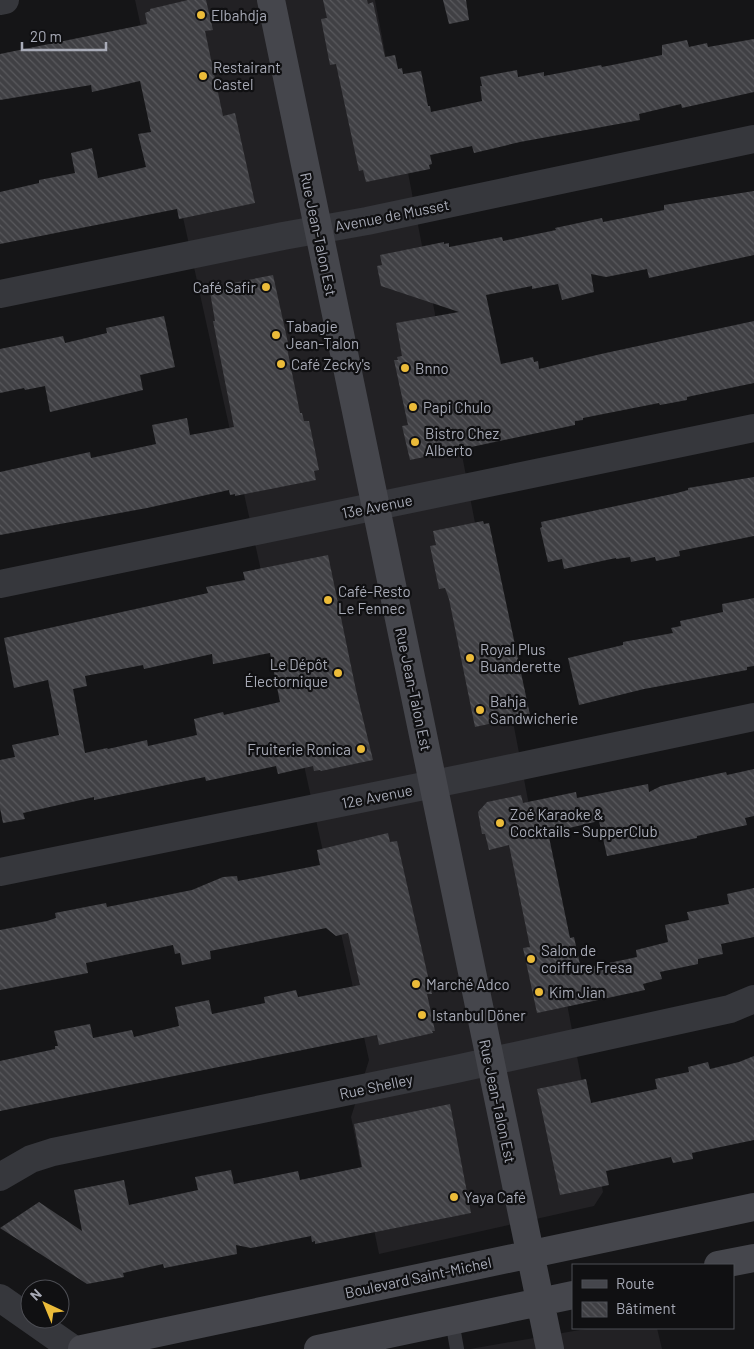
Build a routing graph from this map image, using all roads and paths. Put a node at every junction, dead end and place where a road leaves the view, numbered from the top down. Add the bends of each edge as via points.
1 (5, 0) edge
2 (271, 0) edge
3 (0, 1) edge
4 (754, 139) edge
5 (317, 229) junction
6 (0, 294) edge
7 (754, 428) edge
8 (376, 507) junction
9 (0, 584) edge
10 (754, 717) edge
11 (434, 784) junction
12 (0, 872) edge
13 (754, 999) edge
14 (490, 1062) junction
15 (0, 1177) edge
16 (754, 1207) edge
17 (531, 1254) junction
18 (754, 1258) edge
19 (723, 1264) edge
20 (572, 1295) edge
21 (0, 1298) edge
22 (541, 1302) junction
23 (452, 1321) junction
24 (328, 1348) edge
25 (73, 1349) edge
26 (82, 1349) edge
27 (457, 1349) edge
28 (550, 1349) edge

1 - 3 street
2 - 5 main road, Rue Jean-Talon Est
4 - 5 street, Avenue de Musset
5 - 6 street, Avenue de Musset
5 - 8 main road, Rue Jean-Talon Est
7 - 8 street, 13e Avenue
8 - 9 street, 13e Avenue
8 - 11 main road, Rue Jean-Talon Est
10 - 11 street, 12e Avenue
11 - 12 street, 12e Avenue
11 - 14 main road, Rue Jean-Talon Est
13 - 14 street, Rue Shelley via 730,1009
14 - 15 street, Rue Shelley via 53,1152 31,1159
14 - 17 main road, Rue Jean-Talon Est
16 - 17 main road, Boulevard Saint-Michel
17 - 22 main road, Rue Jean-Talon Est
17 - 26 main road, Boulevard Saint-Michel
18 - 19 main road
20 - 22 main road
21 - 25 street
22 - 23 main road
22 - 28 main road, Rue Jean-Talon Est
23 - 24 main road
23 - 27 lane

